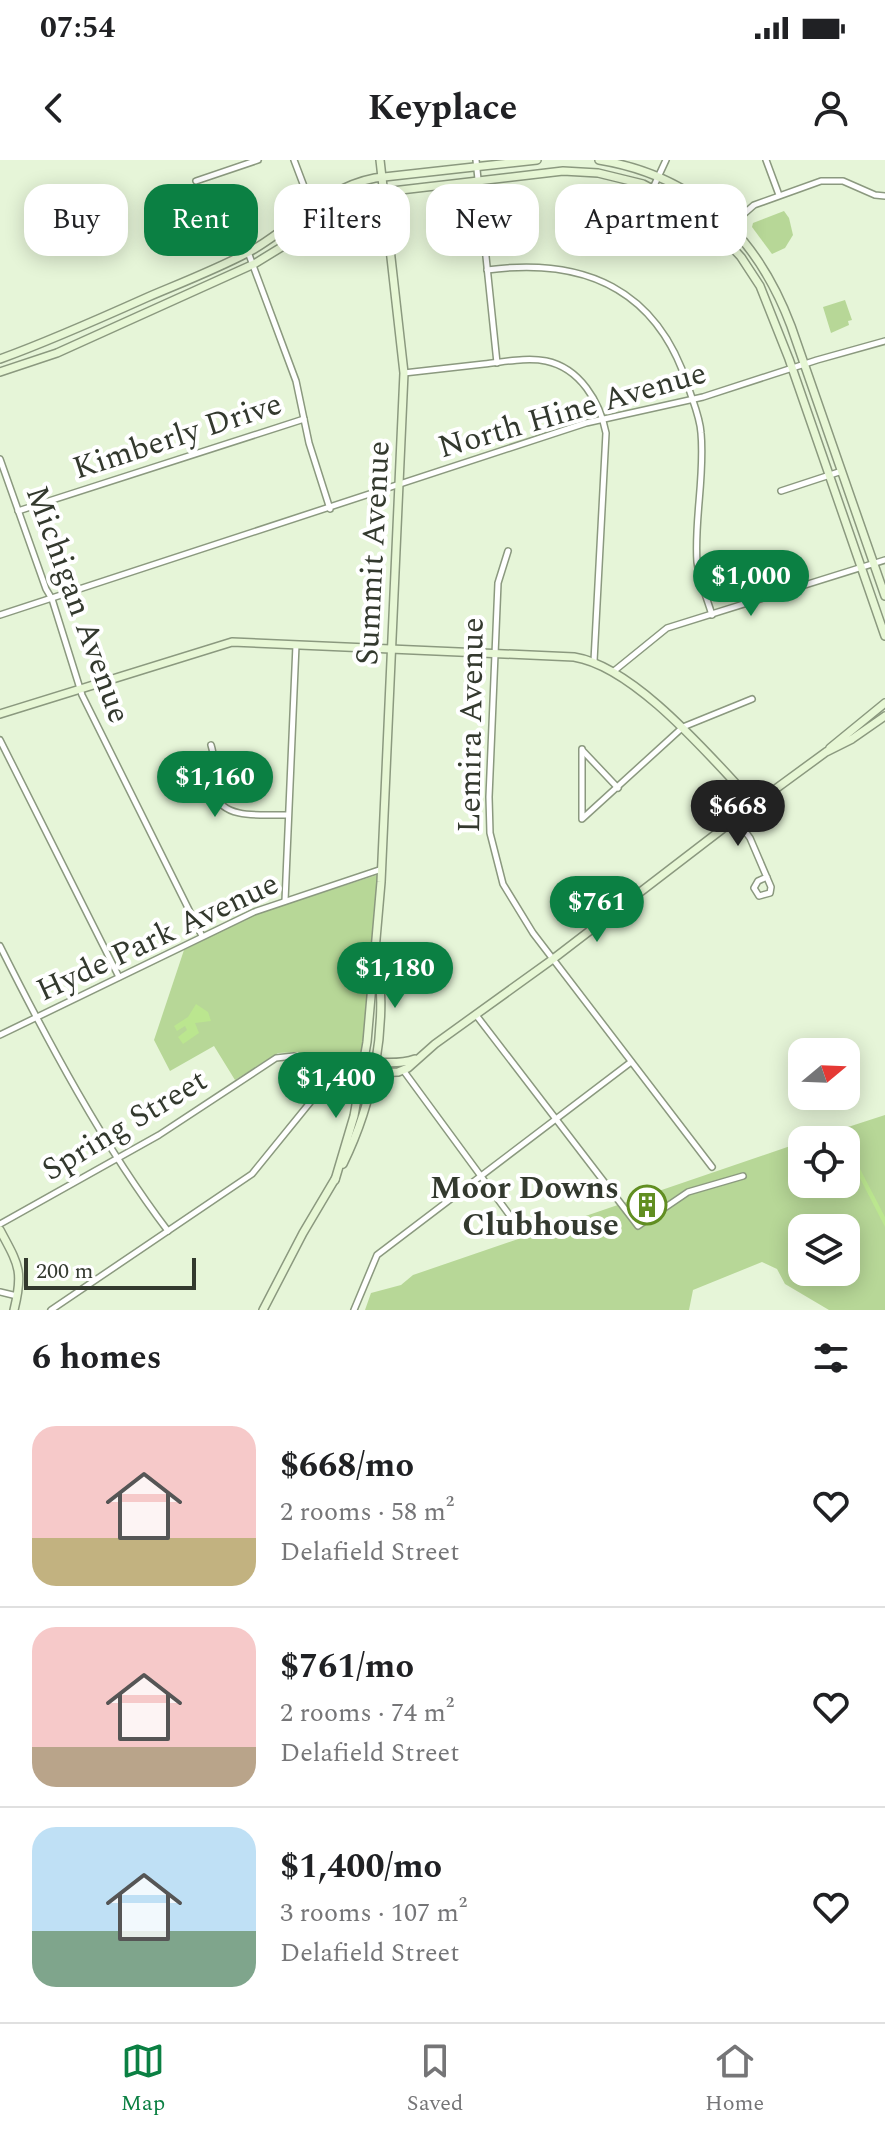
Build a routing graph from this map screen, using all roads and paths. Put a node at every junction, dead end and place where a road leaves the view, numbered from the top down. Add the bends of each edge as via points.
1 (258, 160) edge
2 (294, 160) edge
3 (380, 160) edge
4 (537, 160) edge
5 (598, 160) edge
6 (666, 160) edge
7 (766, 160) edge
8 (476, 163) edge
9 (422, 172) junction
10 (598, 173) junction
11 (659, 176) junction
12 (382, 177) junction
13 (478, 179) junction
14 (196, 181) dead end
15 (303, 184) edge
16 (353, 184) edge
17 (383, 184) edge
18 (638, 184) edge
19 (655, 184) edge
20 (673, 184) edge
21 (424, 185) junction
22 (410, 187) edge
23 (779, 195) junction
24 (885, 196) edge
25 (747, 211) edge
26 (747, 244) edge
27 (274, 252) edge
28 (239, 256) edge
29 (250, 256) edge
30 (391, 256) edge
31 (740, 256) edge
32 (254, 264) junction
33 (487, 270) junction
34 (885, 341) edge
35 (2, 358) edge
36 (497, 363) junction
37 (804, 364) junction
38 (792, 368) junction
39 (3, 371) edge
40 (404, 373) junction
41 (813, 387) junction
42 (800, 391) junction
43 (693, 400) junction
44 (304, 419) junction
45 (602, 419) junction
46 (0, 459) edge
47 (842, 471) junction
48 (830, 475) junction
49 (399, 485) junction
50 (781, 491) dead end
51 (330, 509) junction
52 (18, 511) junction
53 (508, 551) dead end
54 (885, 560) edge
55 (874, 564) junction
56 (861, 568) junction
57 (885, 596) edge
58 (52, 599) junction
59 (881, 610) edge
60 (0, 615) edge
61 (712, 615) junction
62 (885, 636) edge
63 (296, 645) junction
64 (392, 649) junction
65 (495, 653) junction
66 (594, 661) junction
67 (614, 671) junction
68 (80, 689) junction
69 (752, 699) dead end
70 (885, 703) edge
71 (876, 710) junction
72 (0, 714) edge
73 (884, 717) edge
74 (683, 727) junction
75 (856, 730) junction
76 (0, 740) edge
77 (211, 745) dead end
78 (618, 788) junction
79 (755, 804) junction
80 (288, 815) junction
81 (736, 819) junction
82 (382, 869) junction
83 (767, 877) dead end
84 (285, 901) junction
85 (202, 936) junction
86 (0, 946) edge
87 (376, 948) junction
88 (553, 959) junction
89 (119, 977) junction
90 (476, 1015) junction
91 (37, 1018) junction
92 (0, 1035) edge
93 (419, 1058) junction
94 (376, 1061) junction
95 (631, 1062) junction
96 (363, 1064) junction
97 (329, 1066) junction
98 (403, 1070) junction
99 (375, 1073) junction
100 (556, 1119) junction
101 (119, 1157) junction
102 (712, 1167) dead end
103 (480, 1176) junction
104 (743, 1176) dead end
105 (335, 1180) junction
106 (0, 1227) edge
107 (168, 1231) junction
108 (522, 1232) dead end
109 (0, 1292) edge
110 (18, 1296) junction
111 (14, 1310) edge
112 (51, 1310) edge
113 (263, 1310) edge
114 (354, 1310) edge

1 - 14 street
2 - 15 street
3 - 12 street, Summit Avenue
4 - 8 street
5 - 10 street
5 - 11 street
6 - 11 street
7 - 23 street
8 - 9 street
8 - 13 street
9 - 12 street
9 - 21 street
10 - 13 street
10 - 18 street
11 - 19 street
11 - 20 street
12 - 16 street
12 - 17 street, Summit Avenue
13 - 21 street
13 - 33 street
21 - 22 street
23 - 24 street via 836,180
23 - 25 street
26 - 37 street via 771,278
27 - 32 street
28 - 35 street
29 - 32 street
30 - 40 street, Summit Avenue
31 - 38 street via 760,286
32 - 39 street via 57,353
32 - 44 street via 296,381
33 - 36 street
33 - 43 street via 558,268 618,291 663,334
34 - 37 street, North Hine Avenue
35 - 39 street
36 - 40 street
36 - 45 street via 538,360 565,368 584,384
37 - 38 street, North Hine Avenue
37 - 41 street
38 - 42 street
38 - 43 street, North Hine Avenue
40 - 49 street, Summit Avenue
41 - 42 street
41 - 47 street
42 - 48 street
43 - 45 street, North Hine Avenue
43 - 61 street via 701,432 697,562
44 - 51 street
44 - 52 street, Kimberly Drive
45 - 49 street, North Hine Avenue
45 - 66 street via 606,441
46 - 52 street, Michigan Avenue
47 - 48 street
47 - 55 street
48 - 50 street
48 - 56 street
49 - 51 street, North Hine Avenue
49 - 64 street, Summit Avenue
51 - 58 street, North Hine Avenue
52 - 58 street, Michigan Avenue
53 - 65 street, Lemira Avenue via 498,583
54 - 55 street
55 - 56 street
55 - 57 street
56 - 59 street
56 - 61 street
58 - 60 street, North Hine Avenue
58 - 68 street, Michigan Avenue
59 - 62 street
61 - 67 street via 663,630
63 - 64 street
63 - 68 street via 229,643
63 - 80 street
64 - 65 street
64 - 82 street, Summit Avenue
65 - 66 street
65 - 88 street, Lemira Avenue via 488,815 492,849 509,897
66 - 67 street
67 - 74 street
68 - 72 street
68 - 85 street, Michigan Avenue
69 - 74 street
70 - 71 street
71 - 73 street
71 - 75 street
73 - 75 street
74 - 78 street
74 - 79 street
75 - 79 street
76 - 89 street
77 - 80 street via 216,795 225,808
78 - 78 street via 582,819 582,749 590,759
79 - 81 street
80 - 84 street
81 - 83 street
81 - 88 street
82 - 84 street, Hyde Park Avenue
82 - 87 street, Summit Avenue
84 - 85 street, Hyde Park Avenue
85 - 89 street, Hyde Park Avenue
86 - 91 street
87 - 94 street, Summit Avenue
87 - 96 street, Summit Avenue
88 - 90 street
88 - 95 street, Lemira Avenue
89 - 91 street, Hyde Park Avenue
90 - 93 street
90 - 100 street
91 - 92 street, Hyde Park Avenue
91 - 101 street
93 - 94 street via 398,1064
93 - 98 street
94 - 96 street
94 - 99 street, Summit Avenue
95 - 100 street
95 - 102 street, Lemira Avenue
96 - 97 street, Spring Street
96 - 99 street
96 - 105 street, Summit Avenue
97 - 101 street, Spring Street via 294,1056 276,1058
97 - 107 street via 321,1089 252,1174
98 - 99 street
98 - 103 street
99 - 105 street, Summit Avenue
100 - 103 street
100 - 104 street via 638,1226 688,1192
101 - 106 street, Spring Street
101 - 107 street
103 - 108 street
103 - 114 street via 377,1255
105 - 113 street
106 - 110 street via 20,1274
107 - 112 street
109 - 110 street
110 - 111 street

